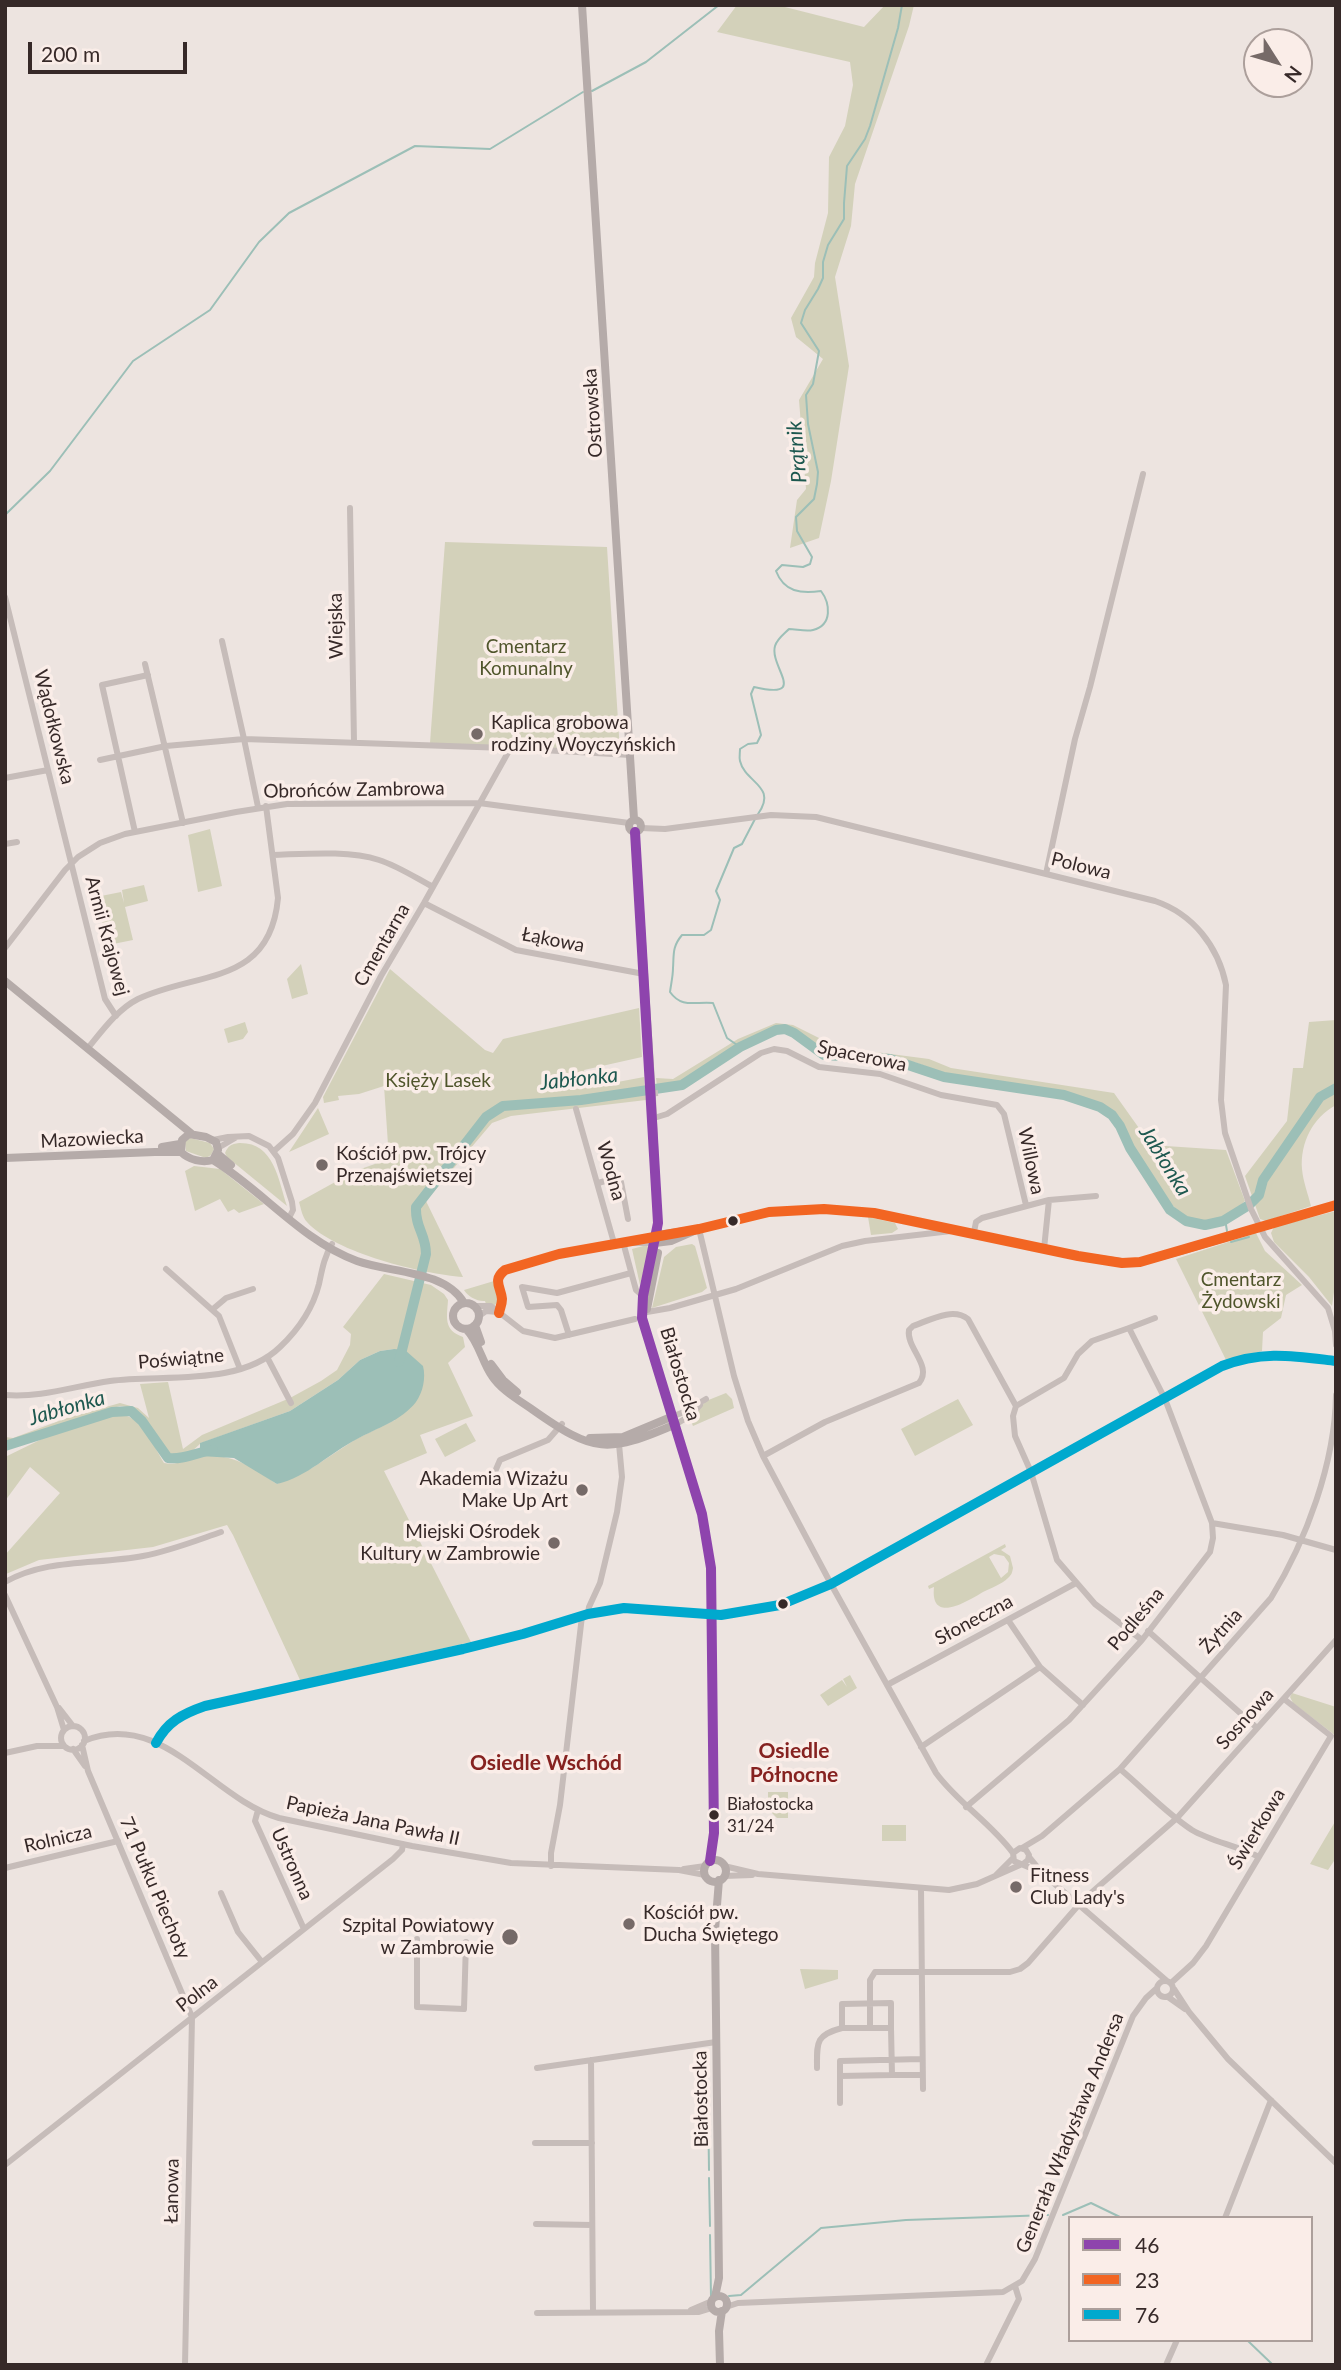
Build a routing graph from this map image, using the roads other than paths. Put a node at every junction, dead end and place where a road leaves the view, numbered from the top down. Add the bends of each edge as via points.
1 (582, 5) edge
2 (1143, 474) dead end
3 (350, 508) dead end
4 (5, 597) edge
5 (222, 641) dead end
6 (145, 664) dead end
7 (148, 675) junction
8 (244, 739) junction
9 (354, 743) junction
10 (166, 746) junction
11 (510, 748) junction
12 (631, 755) junction
13 (118, 756) junction
14 (100, 760) dead end
15 (48, 770) junction
16 (5, 778) edge
17 (479, 803) junction
18 (262, 807) junction
19 (632, 821) junction
20 (183, 823) junction
21 (638, 830) junction
22 (135, 832) junction
23 (17, 842) dead end
24 (5, 844) edge
25 (273, 855) junction
26 (71, 864) junction
27 (1045, 874) junction
28 (433, 887) junction
29 (425, 903) junction
30 (5, 948) edge
31 (644, 974) junction
32 (5, 981) edge
33 (116, 1016) junction
34 (88, 1048) junction
35 (144, 1095) junction
36 (997, 1105) joint
37 (576, 1109) dead end
38 (653, 1118) junction
39 (192, 1134) junction
40 (235, 1138) junction
41 (213, 1140) junction
42 (181, 1145) junction
43 (274, 1151) junction
44 (216, 1154) junction
45 (5, 1156) edge
46 (598, 1183) junction
47 (1096, 1196) dead end
48 (1049, 1200) junction
49 (1026, 1205) junction
50 (1336, 1205) edge
51 (290, 1216) junction
52 (628, 1219) dead end
53 (904, 1220) junction
54 (1260, 1228) junction
55 (960, 1230) junction
56 (700, 1232) junction
57 (974, 1232) junction
58 (898, 1237) junction
59 (658, 1239) junction
60 (614, 1242) junction
61 (623, 1242) junction
62 (331, 1246) junction
63 (1044, 1249) junction
64 (166, 1269) dead end
65 (631, 1273) junction
66 (253, 1289) dead end
67 (643, 1296) junction
68 (715, 1296) junction
69 (460, 1305) junction
70 (474, 1306) junction
71 (212, 1309) junction
72 (499, 1312) junction
73 (647, 1312) junction
74 (479, 1316) junction
75 (1156, 1318) dead end
76 (635, 1319) dead end
77 (471, 1327) junction
78 (1129, 1328) junction
79 (569, 1335) junction
80 (1336, 1345) edge
81 (267, 1357) junction
82 (1336, 1361) edge
83 (240, 1368) junction
84 (5, 1395) edge
85 (1336, 1395) edge
86 (1165, 1399) junction
87 (292, 1403) dead end
88 (1016, 1406) junction
89 (675, 1420) junction
90 (560, 1426) junction
91 (619, 1444) junction
92 (763, 1456) junction
93 (1031, 1472) junction
94 (494, 1474) dead end
95 (1212, 1523) junction
96 (221, 1532) dead end
97 (1301, 1539) junction
98 (1336, 1550) edge
99 (5, 1582) edge
100 (1076, 1583) junction
101 (831, 1584) junction
102 (5, 1595) edge
103 (585, 1615) junction
104 (713, 1616) junction
105 (1008, 1620) junction
106 (1148, 1631) junction
107 (1142, 1640) junction
108 (1336, 1640) edge
109 (1040, 1667) junction
110 (1201, 1678) junction
111 (887, 1685) junction
112 (1284, 1699) junction
113 (1083, 1705) junction
114 (57, 1707) junction
115 (72, 1726) junction
116 (1257, 1728) junction
117 (83, 1731) junction
118 (63, 1733) junction
119 (106, 1733) junction
120 (83, 1743) junction
121 (156, 1743) junction
122 (37, 1746) junction
123 (64, 1746) junction
124 (921, 1747) junction
125 (73, 1749) junction
126 (5, 1753) edge
127 (1120, 1769) junction
128 (88, 1771) junction
129 (966, 1807) junction
130 (257, 1810) junction
131 (1177, 1818) junction
132 (715, 1833) junction
133 (998, 1835) junction
134 (1042, 1836) junction
135 (118, 1841) junction
136 (403, 1844) junction
137 (1021, 1848) junction
138 (1013, 1856) junction
139 (1029, 1856) junction
140 (1259, 1857) junction
141 (722, 1864) junction
142 (1021, 1864) junction
143 (551, 1866) junction
144 (5, 1868) edge
145 (707, 1871) junction
146 (1042, 1873) junction
147 (758, 1874) junction
148 (994, 1876) junction
149 (722, 1878) junction
150 (921, 1888) junction
151 (221, 1893) dead end
152 (1079, 1905) junction
153 (715, 1919) junction
154 (304, 1930) junction
155 (417, 1940) dead end
156 (466, 1942) dead end
157 (262, 1962) junction
158 (1145, 1962) junction
159 (920, 1970) junction
160 (1171, 1984) junction
161 (1158, 1987) junction
162 (1164, 1997) junction
163 (1143, 2002) junction
164 (870, 2004) junction
165 (1189, 2012) junction
166 (192, 2017) junction
167 (842, 2028) junction
168 (870, 2028) junction
169 (891, 2028) junction
170 (716, 2042) junction
171 (921, 2059) junction
172 (591, 2060) junction
173 (892, 2060) junction
174 (537, 2068) dead end
175 (817, 2068) dead end
176 (892, 2075) junction
177 (922, 2075) junction
178 (840, 2076) junction
179 (923, 2089) dead end
180 (1271, 2100) junction
181 (840, 2103) dead end
182 (535, 2143) dead end
183 (592, 2143) junction
184 (1336, 2163) edge
185 (5, 2165) edge
186 (1226, 2216) edge
187 (536, 2224) dead end
188 (592, 2225) junction
189 (1015, 2286) junction
190 (719, 2304) junction
191 (537, 2312) dead end
192 (593, 2312) junction
193 (1176, 2342) edge
194 (185, 2365) edge
195 (720, 2365) edge
196 (986, 2365) edge
197 (1166, 2365) edge

1 - 12 main road, Ostrowska
2 - 27 street
3 - 9 street, Wiejska
4 - 15 street, Wądołkowska
5 - 8 street
6 - 7 street
7 - 10 street
7 - 13 street via 102,685
8 - 9 street
8 - 10 street
8 - 18 street
9 - 11 street
10 - 13 street
10 - 20 street
11 - 12 street
11 - 17 street, Cmentarna
12 - 19 main road, Ostrowska
13 - 14 street
13 - 22 street
15 - 16 street
15 - 26 street, Wądołkowska
17 - 18 street, Obrońców Zambrowa
17 - 19 street, Obrońców Zambrowa
17 - 28 street, Cmentarna
18 - 20 street, Obrońców Zambrowa
18 - 25 street
19 - 21 main road via 640,822
20 - 22 street, Obrońców Zambrowa
21 - 27 street, Polowa via 762,816 816,817
21 - 31 main road
22 - 26 street, Obrońców Zambrowa via 100,843
23 - 24 street
25 - 28 street via 370,858
25 - 33 street via 277,913 255,954 228,972 134,1001
26 - 30 street, Obrońców Zambrowa
26 - 33 street, Armii Krajowej via 105,999
27 - 54 street, Polowa via 1167,905 1199,929 1213,948 1226,985 1222,1116
28 - 29 street, Cmentarna
29 - 31 street, Łąkowa via 516,950
29 - 43 street, Cmentarna via 315,1103
31 - 38 main road, bridge
32 - 34 main road
33 - 34 street
34 - 35 main road
35 - 39 main road
35 - 42 main road via 172,1121
36 - 38 street, Spacerowa via 941,1095 880,1074 819,1067 774,1049
36 - 49 street, Willowa via 1004,1114
37 - 46 street, Wodna
38 - 59 main road
39 - 41 main road
39 - 42 main road
40 - 41 street
40 - 43 street via 249,1136
40 - 44 street
41 - 44 main road
42 - 44 main road via 188,1158 204,1161
42 - 45 main road, Mazowiecka
43 - 51 street via 292,1202
44 - 51 main road
46 - 52 street via 616,1178 621,1182
46 - 60 street, Wodna
47 - 48 street
48 - 49 street
48 - 63 street
49 - 57 street, Willowa via 982,1218
50 - 54 main road
51 - 62 main road
53 - 55 main road
53 - 56 main road via 874,1213 799,1209 769,1212
53 - 58 street
54 - 63 main road via 1140,1262
54 - 80 street via 1269,1244 1328,1308
55 - 57 main road
55 - 58 street
56 - 59 main road
56 - 59 main road
56 - 68 street
57 - 63 main road
58 - 68 street via 842,1246
59 - 61 street
59 - 67 main road, Białostocka
59 - 73 main road, Białostocka
60 - 61 street
60 - 72 street via 505,1270 498,1276
61 - 65 street
62 - 69 main road via 356,1261 447,1285
62 - 81 street, Poświątne via 304,1318
64 - 71 street
65 - 67 street
65 - 79 street via 557,1293 522,1287 528,1307 557,1304
66 - 71 street via 226,1298
67 - 89 main road, Białostocka via 644,1329
68 - 73 street
68 - 92 street via 740,1401
69 - 70 main road
69 - 77 main road via 453,1313 455,1323 460,1328
70 - 72 street via 491,1306
70 - 74 main road
71 - 83 street via 224,1324
72 - 74 street via 486,1311
72 - 79 street via 531,1334
73 - 89 main road, Białostocka
74 - 77 main road
75 - 78 street
76 - 79 street
77 - 90 main road via 498,1384
78 - 86 street
78 - 88 street via 1092,1341 1063,1378
81 - 83 street, Poświątne
81 - 87 street
82 - 86 street via 1281,1354 1249,1357 1222,1366
83 - 84 street, Poświątne via 207,1375 111,1381 26,1397
85 - 97 street, Żytnia via 1334,1435
86 - 93 street
86 - 95 street
88 - 92 street via 968,1319 953,1313 909,1330 908,1338 923,1371 919,1383 825,1422
88 - 93 street via 1015,1436
89 - 90 main road via 610,1439 589,1438
89 - 91 main road
89 - 104 main road, Białostocka via 702,1514
90 - 91 main road via 586,1442
90 - 94 street via 548,1440 500,1460
91 - 103 street via 622,1477 616,1520 600,1583
92 - 101 street
93 - 100 street via 1057,1560
93 - 101 street
95 - 97 street
95 - 106 street, Podleśna via 1213,1538 1205,1559
96 - 99 street via 141,1556 41,1566
97 - 98 street
97 - 110 street, Żytnia via 1271,1598
100 - 105 street, Słoneczna
100 - 107 street via 1094,1604
101 - 104 street via 780,1605
101 - 111 street
102 - 114 street
103 - 104 street via 624,1608
103 - 121 street via 454,1652 205,1706 172,1721
103 - 143 street
104 - 132 main road, Białostocka
105 - 109 street
105 - 111 street, Słoneczna
106 - 107 street, Podleśna
106 - 110 street
107 - 113 street, Podleśna
108 - 112 street, Sosnowa
109 - 113 street
109 - 124 street
110 - 116 street
110 - 127 street, Żytnia
111 - 124 street
112 - 116 street, Sosnowa
112 - 140 street, Świerkowa via 1331,1735
113 - 129 street, Podleśna
114 - 115 street
114 - 118 street
115 - 117 street
115 - 118 street
116 - 131 street, Sosnowa
117 - 119 street
117 - 120 street
118 - 122 street
118 - 123 street
119 - 120 street, Papieża Jana Pawła II
119 - 121 street, Papieża Jana Pawła II
120 - 125 street
120 - 128 street, 71 Pułku Piechoty
121 - 130 street, Papieża Jana Pawła II
122 - 123 street
122 - 126 street
123 - 125 street
124 - 129 street via 949,1791
125 - 128 street, 71 Pułku Piechoty
127 - 131 street
127 - 134 street, Żytnia
128 - 135 street, 71 Pułku Piechoty
129 - 133 street
130 - 136 street, Papieża Jana Pawła II
130 - 154 street, Ustronna via 255,1821
131 - 140 street via 1195,1832
131 - 152 street, Sosnowa
132 - 141 main road, Białostocka
132 - 145 main road, Białostocka
133 - 137 street
133 - 138 street
134 - 137 street, Żytnia
134 - 139 street, Żytnia
135 - 144 street, Rolnicza
135 - 166 street, 71 Pułku Piechoty
136 - 143 street, Papieża Jana Pawła II
136 - 154 street, Polna via 399,1855
137 - 138 street, Żytnia
137 - 139 street
138 - 142 street
138 - 148 street, Żytnia
139 - 142 street, Żytnia
139 - 146 street
140 - 160 street, Świerkowa via 1200,1955
141 - 145 main road
141 - 147 street
141 - 149 main road, Białostocka
142 - 146 street
142 - 148 street
143 - 145 street, Papieża Jana Pawła II
145 - 149 main road
145 - 153 main road, Białostocka
146 - 152 street
147 - 149 street
147 - 150 street
148 - 150 street via 964,1888
149 - 153 main road, Białostocka
150 - 159 street
151 - 157 street via 238,1932
152 - 158 street
152 - 159 street, Sosnowa via 1020,1969
153 - 170 main road, Białostocka
154 - 157 street, Polna
155 - 156 street via 417,2007 464,2009
157 - 166 street, Polna
158 - 160 street
158 - 161 street
159 - 164 street, Sosnowa via 875,1972 870,1980
159 - 171 street
160 - 161 street via 1162,1981
160 - 162 street via 1172,1994
160 - 165 street
161 - 162 street
161 - 163 street, Generała Władysława Andersa
162 - 163 street, Generała Władysława Andersa
162 - 165 street
163 - 189 street, Generała Władysława Andersa via 1133,2016 1035,2259
164 - 167 street via 842,2004
164 - 168 street
164 - 169 street via 891,2003
165 - 180 street via 1228,2059
166 - 185 street, Polna
166 - 194 street, Łanowa
167 - 168 street
167 - 175 street via 819,2038
168 - 169 street
169 - 173 street
170 - 172 street
170 - 190 main road, Białostocka
171 - 173 street
171 - 177 street
172 - 174 street
172 - 183 street
173 - 176 street
173 - 178 street via 841,2061
176 - 177 street
176 - 178 street
177 - 179 street
178 - 181 street
180 - 184 street
180 - 186 street
182 - 183 street
183 - 188 street
187 - 188 street
188 - 192 street
189 - 190 street via 1003,2292
189 - 196 street via 1019,2299
190 - 192 street via 699,2312
190 - 195 main road, Białostocka
191 - 192 street
193 - 197 street

